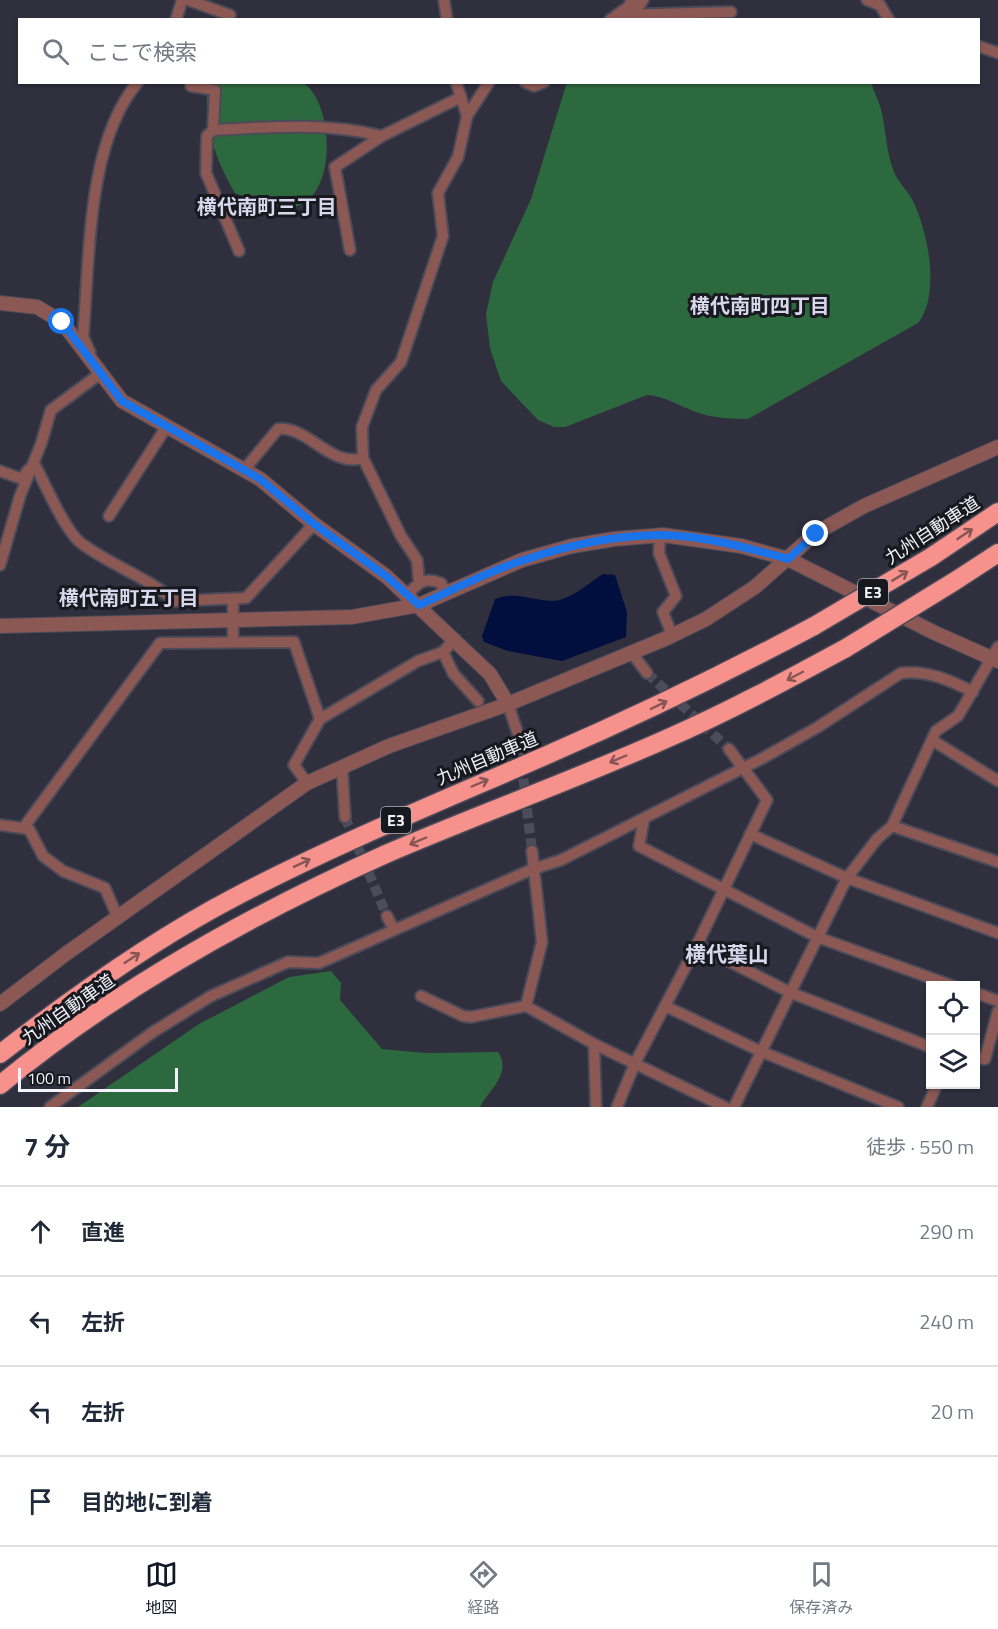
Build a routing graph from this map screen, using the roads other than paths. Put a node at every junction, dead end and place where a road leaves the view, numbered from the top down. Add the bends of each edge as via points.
1 (182, 0) edge
2 (188, 0) edge
3 (444, 0) edge
4 (632, 0) edge
5 (643, 0) edge
6 (867, 0) edge
7 (731, 12) dead end
8 (230, 15) dead end
9 (633, 15) junction
10 (614, 17) edge
11 (177, 18) edge
12 (447, 18) edge
13 (888, 18) edge
14 (980, 47) edge
15 (998, 52) edge
16 (136, 84) edge
17 (191, 84) edge
18 (457, 84) edge
19 (488, 84) edge
20 (461, 97) junction
21 (467, 116) junction
22 (213, 130) junction
23 (382, 136) junction
24 (350, 250) dead end
25 (239, 251) dead end
26 (0, 303) edge
27 (101, 373) junction
28 (167, 426) junction
29 (998, 447) edge
30 (363, 458) junction
31 (34, 463) junction
32 (244, 470) junction
33 (0, 471) edge
34 (998, 512) edge
35 (109, 516) dead end
36 (314, 524) junction
37 (660, 536) junction
38 (998, 553) edge
39 (788, 559) junction
40 (0, 566) edge
41 (419, 581) junction
42 (446, 593) junction
43 (407, 595) junction
44 (233, 601) junction
45 (419, 605) junction
46 (233, 621) junction
47 (0, 626) edge
48 (672, 635) junction
49 (455, 639) junction
50 (233, 642) junction
51 (443, 652) junction
52 (631, 652) junction
53 (996, 655) edge
54 (647, 673) tunnel mouth
55 (973, 692) junction
56 (478, 701) dead end
57 (508, 704) junction
58 (320, 719) junction
59 (518, 734) tunnel mouth
60 (932, 741) junction
61 (729, 749) tunnel mouth
62 (342, 767) junction
63 (744, 767) junction
64 (998, 781) edge
65 (307, 783) junction
66 (345, 817) tunnel mouth
67 (644, 819) junction
68 (0, 825) edge
69 (892, 826) junction
70 (24, 827) junction
71 (750, 834) junction
72 (532, 851) tunnel mouth
73 (998, 862) edge
74 (533, 869) junction
75 (847, 878) junction
76 (723, 890) junction
77 (387, 916) tunnel mouth
78 (118, 918) junction
79 (394, 930) junction
80 (231, 931) junction
81 (998, 933) edge
82 (817, 937) junction
83 (697, 945) junction
84 (939, 981) edge
85 (789, 992) junction
86 (980, 995) edge
87 (421, 996) dead end
88 (998, 1002) edge
89 (0, 1004) edge
90 (526, 1006) junction
91 (665, 1006) junction
92 (998, 1011) edge
93 (594, 1044) junction
94 (926, 1045) edge
95 (760, 1051) junction
96 (0, 1054) edge
97 (980, 1058) edge
98 (635, 1063) junction
99 (0, 1085) edge
100 (934, 1089) edge
101 (0, 1100) edge
102 (50, 1107) edge
103 (596, 1107) edge
104 (617, 1107) edge
105 (725, 1107) edge
106 (734, 1107) edge
107 (898, 1107) edge
108 (927, 1107) edge

1 - 11 street
2 - 8 street
3 - 12 street
4 - 10 street
5 - 9 street
6 - 13 street via 880,5
7 - 9 street
9 - 10 street
14 - 15 street
16 - 27 street via 124,99 102,149 95,196 83,337
17 - 22 street via 215,90
18 - 20 street
19 - 21 street
20 - 21 street
20 - 23 street
21 - 30 street via 458,157 438,193 443,236 432,274 401,362 376,390 364,417
22 - 23 street via 288,126 360,130
22 - 25 street via 207,136 206,173
23 - 24 street via 335,167
26 - 27 street via 37,307 62,322
27 - 28 street via 122,401
27 - 31 street via 51,411
28 - 32 street
28 - 35 street
29 - 39 street via 864,506 816,534
30 - 32 street via 353,461 338,457 295,430 278,429
30 - 41 street via 417,560
31 - 33 street via 22,479
31 - 40 street
31 - 44 street via 80,542 176,601
32 - 36 street
96 -> 34 highway, 九州自動車道 / E3, bridge via 106,976 233,898 373,831 642,713 814,627
36 - 43 street
36 - 44 street via 246,598
37 - 39 street via 741,546
37 - 42 street via 572,546 522,560
37 - 48 street via 659,553 676,596 663,612
38 -> 80 highway, 九州自動車道 / E3, bridge via 846,648 765,692 666,739 386,855
39 - 48 street via 706,619
39 - 53 street
41 - 42 street via 429,578 441,583
41 - 43 street
42 - 45 street
43 - 45 street
44 - 46 street
45 - 46 street via 352,617
45 - 49 street
46 - 47 street
46 - 50 street
48 - 52 street
49 - 51 street
49 - 57 street via 490,674
50 - 58 street via 294,642
50 - 70 street via 160,643
51 - 56 street via 453,674
51 - 58 street via 418,661
52 - 54 street
52 - 57 street
53 - 55 street
55 - 60 street via 958,716 936,731
55 - 63 street via 950,680 916,671 901,673 818,727
57 - 59 street
57 - 62 street
58 - 65 street via 294,765
60 - 64 street
60 - 69 street
61 - 63 street
62 - 65 street
62 - 66 street
63 - 67 street
63 - 71 street via 767,800
65 - 78 street
67 - 74 street via 561,860
67 - 76 street via 639,846
68 - 70 street
69 - 73 street
69 - 75 street
70 - 78 street via 29,829 43,856 63,871 105,888
71 - 75 street
71 - 76 street
72 - 74 street
74 - 79 street
74 - 90 street via 542,942
75 - 81 street
75 - 82 street
76 - 82 street
76 - 83 street
77 - 79 street
78 - 89 street
79 - 102 street via 319,963 288,962 211,996 153,1032
80 - 99 highway, 九州自動車道 / E3 via 117,999
80 - 101 highway via 60,1049
82 - 84 street
82 - 85 street
83 - 85 street
83 - 91 street
85 - 94 street
85 - 95 street
86 - 88 street
87 - 90 street via 471,1017
90 - 93 street
91 - 95 street
91 - 98 street
92 - 97 street via 985,1059
93 - 98 street
93 - 103 street
95 - 106 street
95 - 107 street
98 - 104 street
98 - 105 street
100 - 108 street

